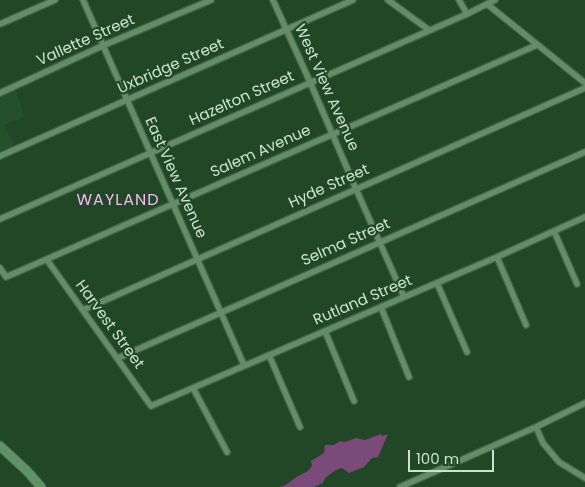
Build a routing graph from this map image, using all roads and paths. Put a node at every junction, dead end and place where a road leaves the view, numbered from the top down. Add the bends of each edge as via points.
1 (55, 0) edge
2 (83, 0) edge
3 (211, 0) edge
4 (272, 0) edge
5 (353, 0) edge
6 (388, 0) edge
7 (459, 0) edge
8 (495, 0) edge
9 (487, 4) junction
10 (467, 14) junction
11 (0, 24) edge
12 (286, 29) junction
13 (429, 30) junction
14 (537, 45) junction
15 (102, 46) junction
16 (310, 82) junction
17 (585, 83) edge
18 (585, 88) edge
19 (0, 93) edge
20 (127, 100) junction
21 (333, 134) junction
22 (150, 152) junction
23 (585, 152) edge
24 (0, 156) edge
25 (356, 189) junction
26 (173, 204) junction
27 (585, 217) edge
28 (0, 220) edge
29 (554, 231) junction
30 (380, 242) junction
31 (497, 257) junction
32 (197, 259) junction
33 (47, 260) junction
34 (0, 268) edge
35 (437, 283) junction
36 (577, 284) dead end
37 (404, 297) junction
38 (381, 307) junction
39 (83, 310) junction
40 (221, 313) junction
41 (526, 325) dead end
42 (325, 331) junction
43 (467, 352) dead end
44 (269, 354) junction
45 (118, 358) junction
46 (244, 365) junction
47 (410, 376) dead end
48 (193, 388) junction
49 (354, 401) dead end
50 (585, 403) edge
51 (151, 406) joint
52 (300, 427) dead end
53 (536, 427) junction
54 (0, 446) edge
55 (227, 452) dead end
56 (585, 478) edge
57 (414, 484) edge
58 (40, 487) edge
59 (400, 487) edge

1 - 11 street
2 - 15 street, East View Avenue
3 - 15 street, Vallette Street
4 - 12 street, West View Avenue
5 - 12 street, Uxbridge Street
6 - 13 street
7 - 10 street
8 - 9 street, Hazelton Street
9 - 10 street, Hazelton Street
9 - 14 street
10 - 13 street, Hazelton Street
12 - 16 street, West View Avenue
12 - 20 street, Uxbridge Street
13 - 16 street, Hazelton Street
14 - 17 street
14 - 21 street, Salem Avenue
15 - 19 street, Vallette Street
15 - 20 street, East View Avenue
16 - 21 street, West View Avenue
16 - 22 street, Hazelton Street
18 - 25 street, Hyde Street
20 - 22 street, East View Avenue
20 - 24 street, Uxbridge Street
21 - 25 street, West View Avenue
21 - 26 street, Salem Avenue
22 - 26 street, East View Avenue
22 - 28 street, Hazelton Street
23 - 30 street, Selma Street
25 - 30 street, West View Avenue
25 - 32 street, Hyde Street
26 - 32 street, East View Avenue
26 - 33 street, Salem Avenue
27 - 29 street, Rutland Street
29 - 31 street, Rutland Street
29 - 36 street
30 - 37 street, West View Avenue
30 - 40 street, Selma Street
31 - 35 street, Rutland Street
31 - 41 street
32 - 39 street, Hyde Street
32 - 40 street, East View Avenue
33 - 34 street, Salem Avenue via 6,277
33 - 39 street, Harvest Street
35 - 37 street, Rutland Street
35 - 43 street
37 - 38 street, Rutland Street
38 - 42 street, Rutland Street
38 - 47 street
39 - 45 street, Harvest Street
40 - 45 street, Selma Street
40 - 46 street, East View Avenue
42 - 44 street, Rutland Street
42 - 49 street
44 - 46 street, Rutland Street
44 - 52 street
45 - 51 street, Harvest Street
46 - 48 street, Rutland Street
48 - 51 street, Rutland Street
48 - 55 street
50 - 53 street
53 - 56 street via 543,443 559,462
53 - 57 street
54 - 58 main road
57 - 59 street

